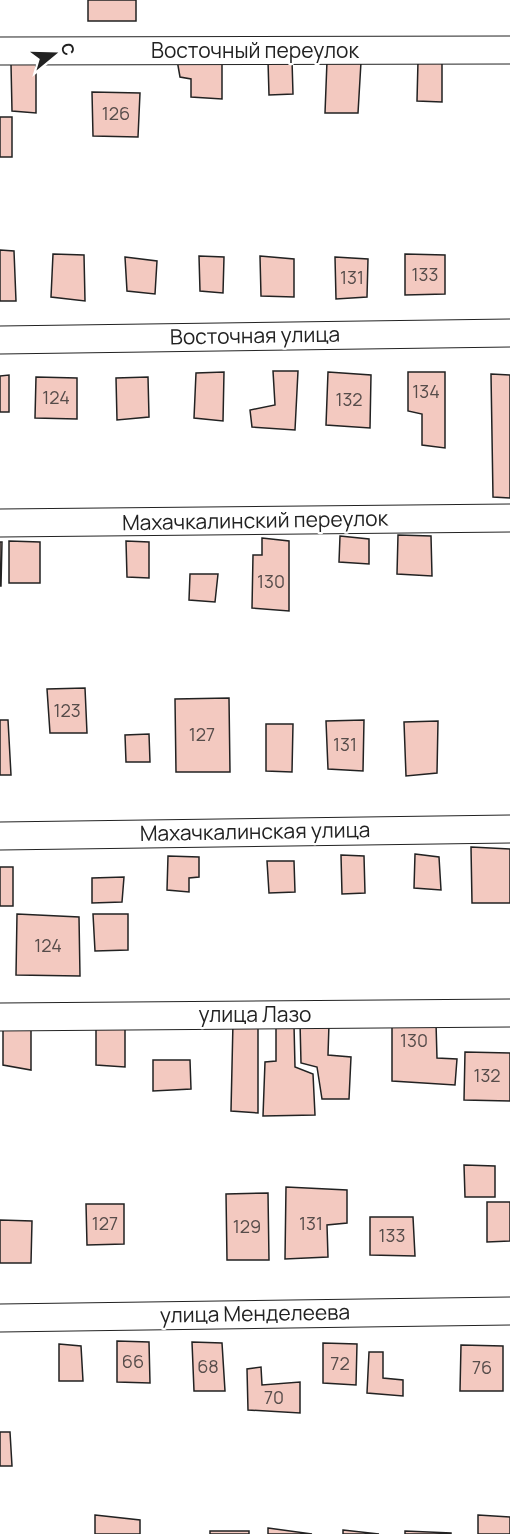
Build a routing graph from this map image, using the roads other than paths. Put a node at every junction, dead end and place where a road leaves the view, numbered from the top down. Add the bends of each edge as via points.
1 (510, 50) edge
2 (0, 51) edge
3 (510, 333) edge
4 (0, 340) edge
5 (510, 518) edge
6 (0, 523) edge
7 (510, 829) edge
8 (0, 836) edge
9 (510, 1014) edge
10 (0, 1017) edge
11 (510, 1311) edge
12 (0, 1318) edge

1 - 2 street, Восточный переулок
3 - 4 street, Восточная улица
5 - 6 street, Махачкалинский переулок
7 - 8 street, Махачкалинская улица
9 - 10 street, улица Лазо
11 - 12 street, улица Менделеева

